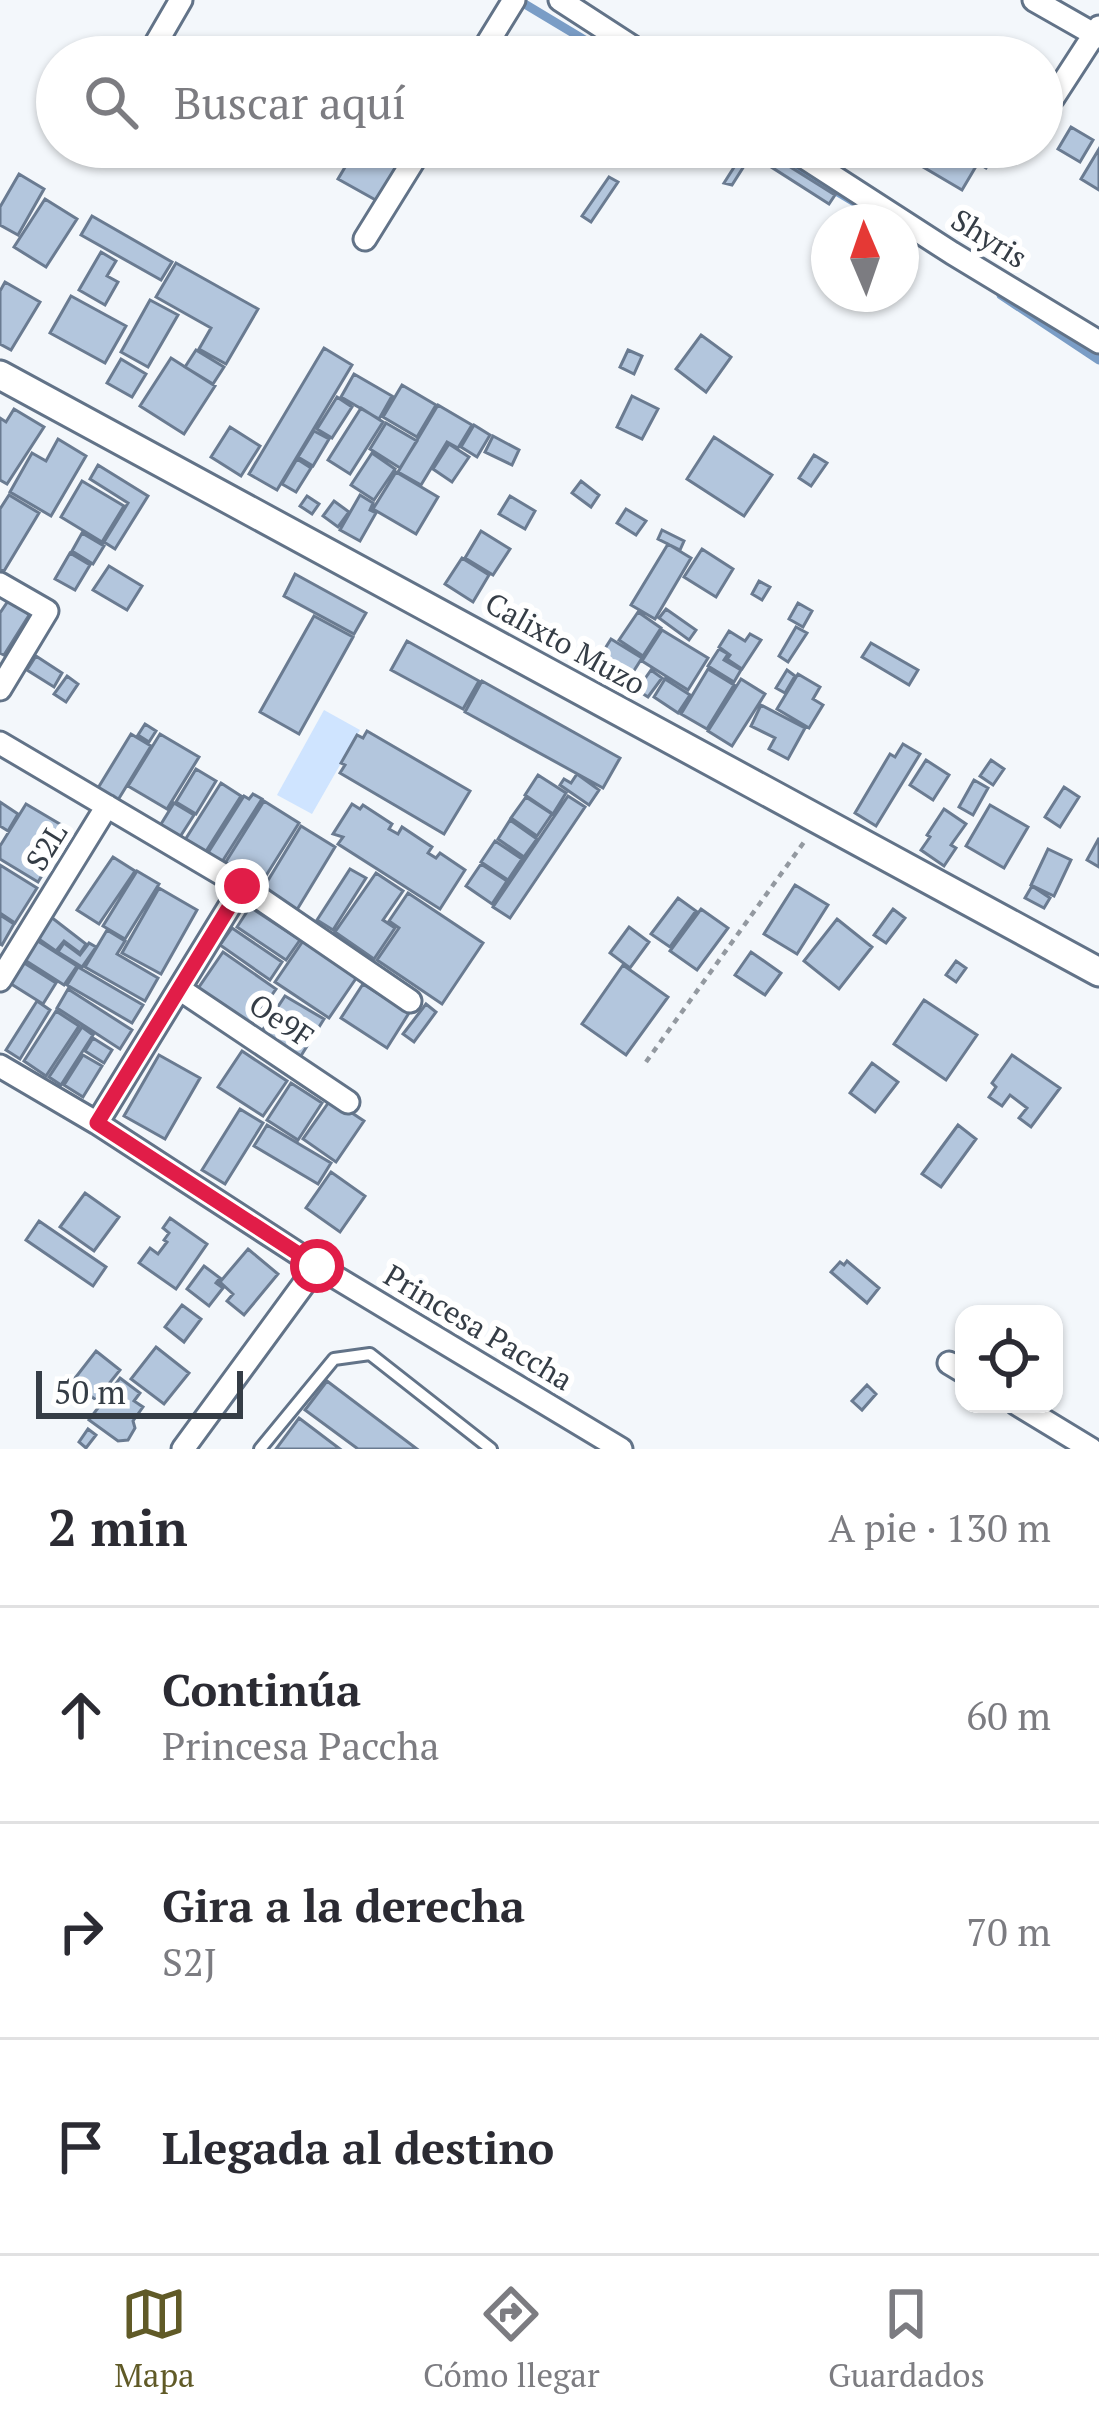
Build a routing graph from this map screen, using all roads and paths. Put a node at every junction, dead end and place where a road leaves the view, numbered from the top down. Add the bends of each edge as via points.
1 (181, 0) edge
2 (514, 0) edge
3 (560, 0) edge
4 (1034, 0) edge
5 (1098, 33) edge
6 (160, 36) edge
7 (492, 36) edge
8 (616, 36) edge
9 (1063, 82) edge
10 (409, 168) edge
11 (820, 168) edge
12 (365, 238) dead end
13 (1099, 342) edge
14 (3, 382) edge
15 (0, 584) edge
16 (0, 689) edge
17 (0, 743) edge
18 (107, 806) junction
19 (820, 820) junction
20 (242, 886) junction
21 (1099, 972) edge
22 (0, 980) edge
23 (181, 990) junction
24 (410, 1001) dead end
25 (646, 1061) dead end
26 (0, 1066) edge
27 (348, 1102) dead end
28 (97, 1123) junction
29 (317, 1266) junction
30 (1032, 1413) edge
31 (183, 1449) edge
32 (260, 1449) edge
33 (491, 1449) edge
34 (621, 1449) edge
35 (1091, 1449) edge

1 - 6 street
2 - 7 street
3 - 8 street
4 - 5 street
5 - 9 street
10 - 12 street
11 - 13 street, Shyris
14 - 19 street, Calixto Muzo
15 - 16 street via 47,611
17 - 18 street
18 - 20 street
18 - 22 street, S2L
19 - 21 street, Calixto Muzo
19 - 25 path
20 - 23 street
20 - 24 street
23 - 27 street, Oe9F
23 - 28 street
26 - 28 street, Princesa Paccha
28 - 29 street, Princesa Paccha
29 - 31 street
29 - 34 street, Princesa Paccha
30 - 35 street
32 - 33 lane via 334,1359 370,1354

